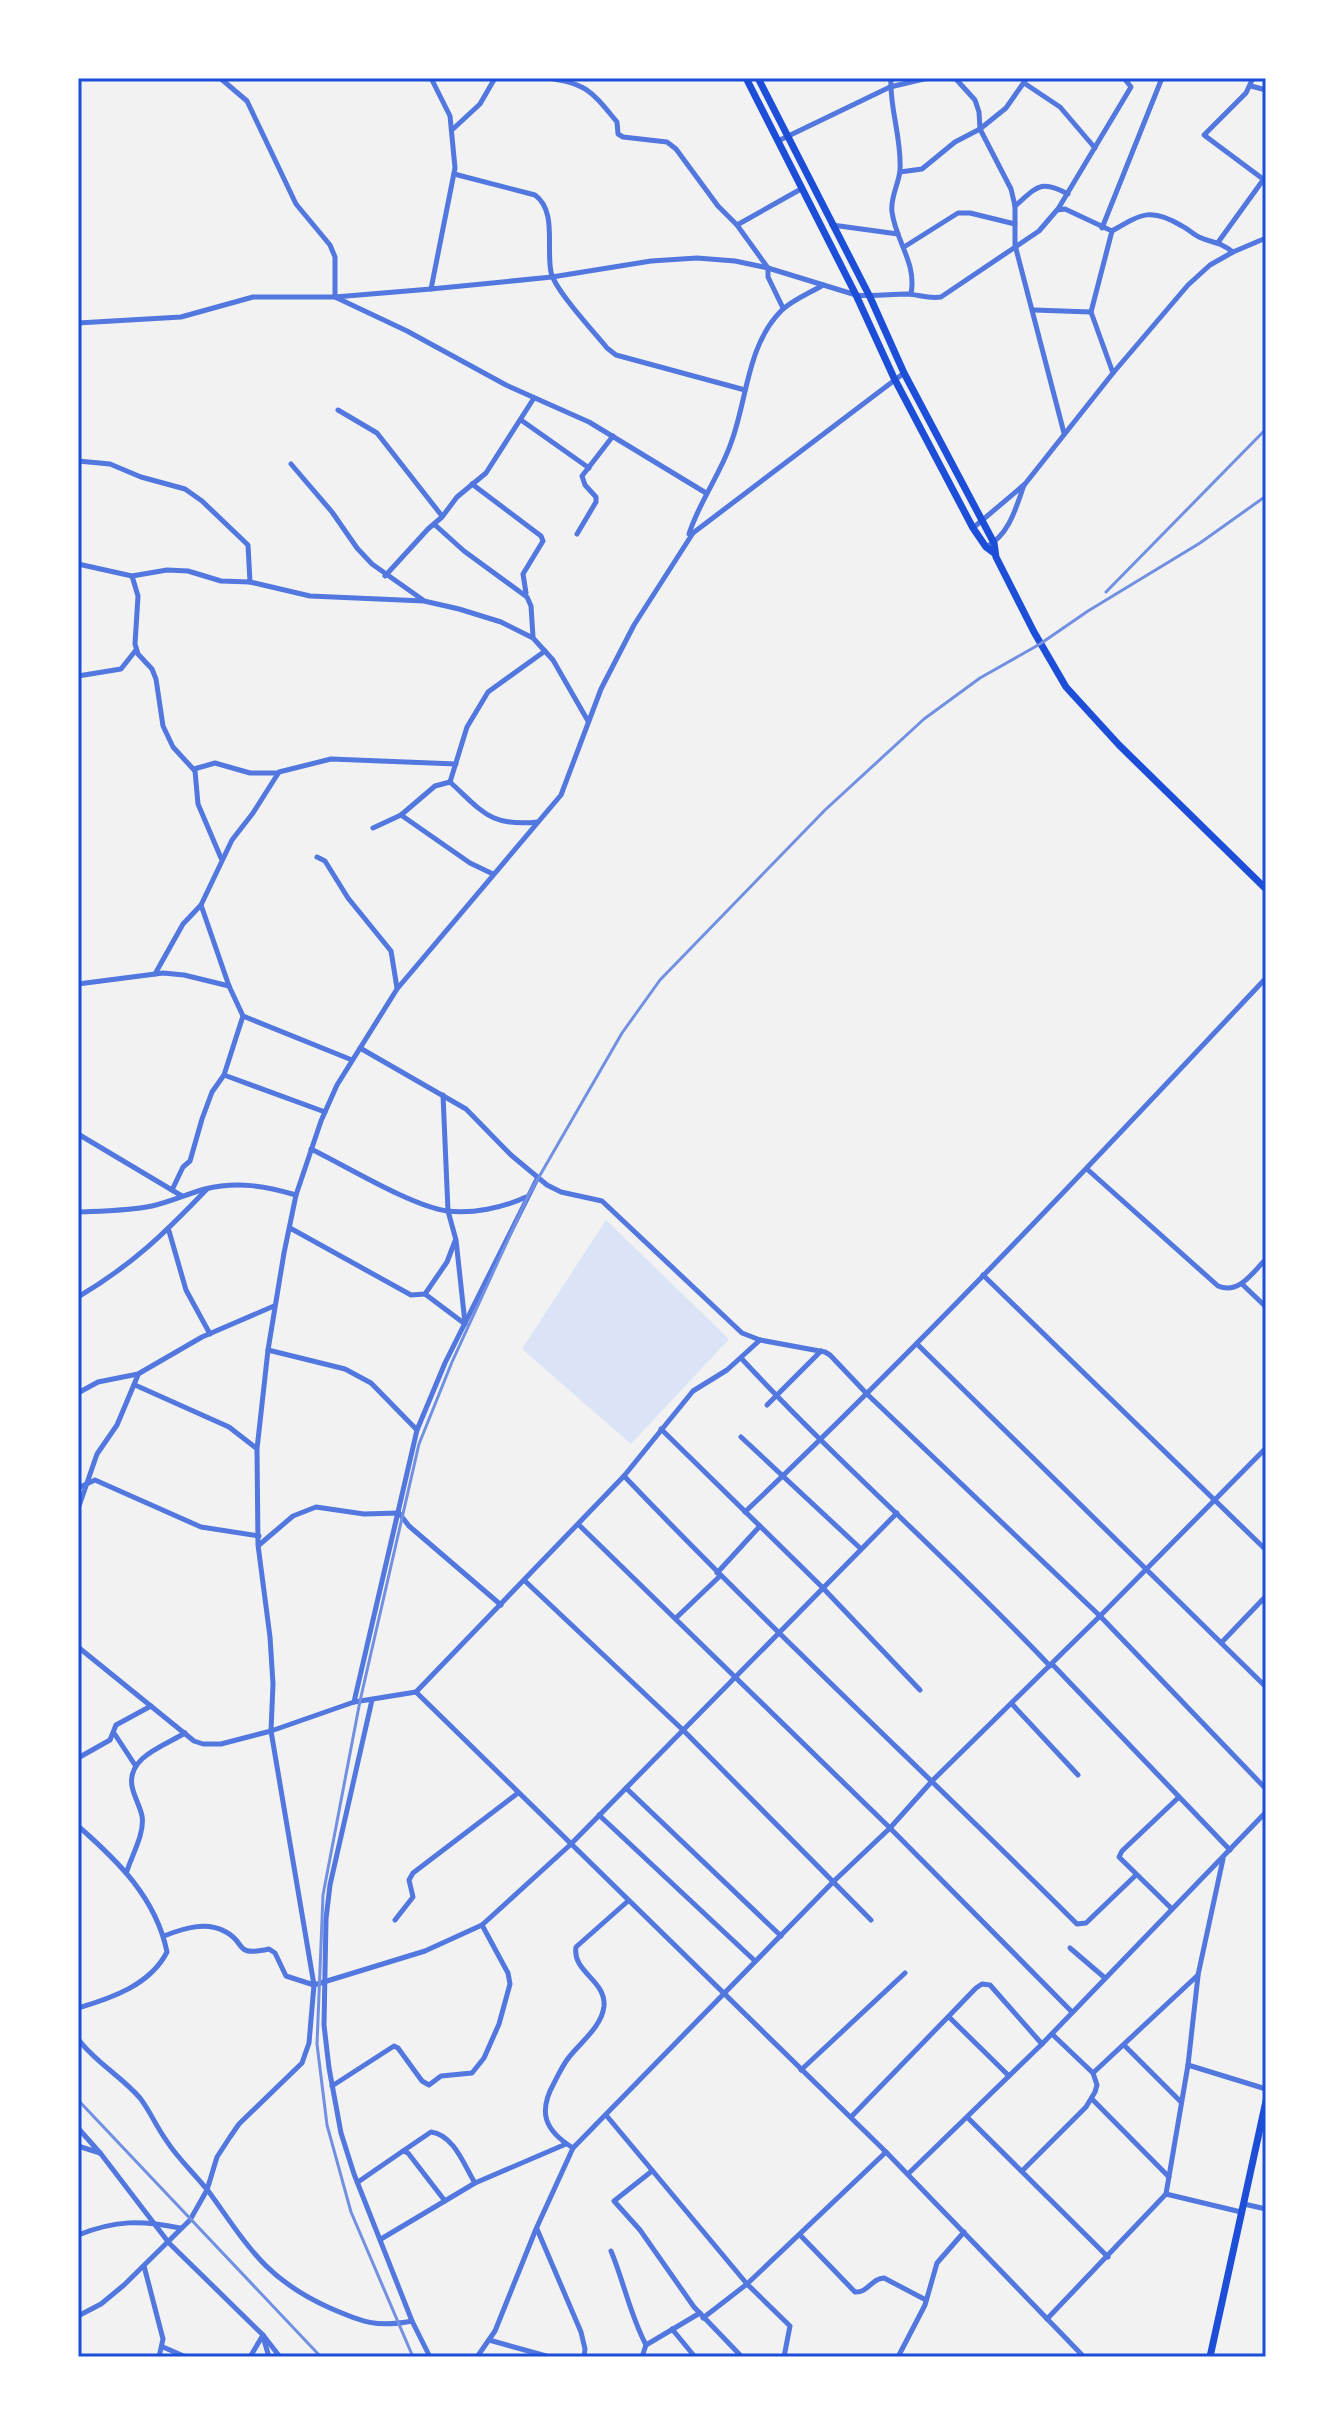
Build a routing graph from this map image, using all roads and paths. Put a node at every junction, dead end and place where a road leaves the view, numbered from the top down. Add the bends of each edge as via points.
1 (220, 78) edge
2 (431, 78) edge
3 (495, 78) edge
4 (547, 78) edge
5 (746, 78) edge
6 (758, 78) edge
7 (891, 78) edge
8 (928, 78) edge
9 (955, 78) edge
10 (1124, 78) edge
11 (1162, 78) edge
12 (1253, 78) edge
13 (1026, 80) edge
14 (1251, 86) junction
15 (890, 87) junction
16 (1266, 90) edge
17 (980, 129) junction
18 (453, 130) junction
19 (790, 138) junction
20 (778, 141) junction
21 (1095, 148) junction
22 (900, 172) junction
23 (454, 174) junction
24 (1264, 177) edge
25 (801, 189) junction
26 (1068, 194) junction
27 (1015, 206) junction
28 (1057, 210) junction
29 (1015, 224) junction
30 (737, 225) junction
31 (832, 225) junction
32 (1102, 228) junction
33 (1112, 231) junction
34 (898, 234) junction
35 (1266, 238) edge
36 (1219, 241) junction
37 (1015, 245) junction
38 (904, 247) junction
39 (1233, 252) junction
40 (768, 268) junction
41 (552, 277) junction
42 (823, 285) junction
43 (431, 289) junction
44 (911, 294) junction
45 (856, 295) junction
46 (335, 297) junction
47 (870, 297) junction
48 (783, 308) junction
49 (1034, 310) junction
50 (1091, 312) junction
51 (78, 323) edge
52 (904, 373) junction
53 (1113, 373) junction
54 (894, 378) junction
55 (745, 390) junction
56 (534, 398) junction
57 (338, 410) dead end
58 (521, 420) junction
59 (1064, 434) junction
60 (613, 436) junction
61 (945, 450) junction
62 (936, 455) junction
63 (78, 461) edge
64 (291, 464) dead end
65 (589, 468) junction
66 (472, 484) junction
67 (1025, 484) junction
68 (706, 493) junction
69 (442, 517) junction
70 (981, 521) junction
71 (434, 524) junction
72 (973, 528) junction
73 (577, 534) dead end
74 (686, 542) junction
75 (990, 545) junction
76 (78, 564) edge
77 (132, 576) junction
78 (385, 576) junction
79 (250, 582) junction
80 (527, 597) junction
81 (424, 601) junction
82 (533, 638) junction
83 (137, 649) junction
84 (545, 651) junction
85 (78, 676) edge
86 (588, 722) junction
87 (456, 764) junction
88 (194, 769) junction
89 (279, 772) junction
90 (450, 782) junction
91 (401, 815) junction
92 (538, 822) junction
93 (373, 828) dead end
94 (317, 857) dead end
95 (222, 858) junction
96 (493, 874) junction
97 (1266, 889) edge
98 (201, 905) junction
99 (155, 974) junction
100 (78, 977) edge
101 (1266, 978) edge
102 (86, 982) junction
103 (78, 984) edge
104 (229, 986) junction
105 (397, 989) junction
106 (243, 1016) junction
107 (360, 1048) junction
108 (352, 1060) junction
109 (224, 1075) junction
110 (443, 1095) junction
111 (325, 1112) junction
112 (78, 1134) edge
113 (311, 1149) junction
114 (1087, 1169) junction
115 (538, 1177) junction
116 (208, 1189) junction
117 (172, 1190) junction
118 (296, 1195) junction
119 (183, 1196) junction
120 (528, 1196) junction
121 (448, 1211) junction
122 (78, 1212) edge
123 (290, 1228) junction
124 (169, 1230) junction
125 (456, 1240) junction
126 (1266, 1259) edge
127 (983, 1275) junction
128 (1242, 1284) junction
129 (425, 1294) junction
130 (78, 1297) edge
131 (275, 1306) junction
132 (1266, 1307) edge
133 (465, 1324) junction
134 (210, 1334) junction
135 (760, 1340) junction
136 (917, 1344) junction
137 (268, 1350) junction
138 (821, 1351) junction
139 (741, 1358) junction
140 (138, 1374) junction
141 (134, 1385) junction
142 (78, 1393) edge
143 (867, 1394) junction
144 (776, 1395) junction
145 (767, 1405) dead end
146 (661, 1429) junction
147 (417, 1430) junction
148 (741, 1437) dead end
149 (818, 1440) junction
150 (1266, 1448) edge
151 (257, 1449) junction
152 (624, 1476) junction
153 (782, 1477) junction
154 (88, 1482) junction
155 (78, 1488) edge
156 (1216, 1499) junction
157 (78, 1509) edge
158 (745, 1512) junction
159 (399, 1513) junction
160 (897, 1513) junction
161 (579, 1525) junction
162 (760, 1526) junction
163 (259, 1536) junction
164 (258, 1545) junction
165 (860, 1548) junction
166 (1266, 1550) edge
167 (1147, 1569) junction
168 (718, 1574) junction
169 (525, 1581) junction
170 (822, 1587) junction
171 (1266, 1596) edge
172 (501, 1605) junction
173 (1100, 1616) junction
174 (676, 1618) junction
175 (781, 1634) junction
176 (1222, 1642) junction
177 (78, 1647) edge
178 (1051, 1665) junction
179 (738, 1677) junction
180 (1266, 1687) edge
181 (920, 1690) dead end
182 (416, 1692) junction
183 (372, 1700) junction
184 (354, 1702) junction
185 (1012, 1704) junction
186 (151, 1706) junction
187 (683, 1730) junction
188 (271, 1731) junction
189 (113, 1732) junction
190 (185, 1733) junction
191 (78, 1758) edge
192 (135, 1765) junction
193 (1078, 1775) dead end
194 (933, 1780) junction
195 (626, 1788) junction
196 (1266, 1789) edge
197 (518, 1793) junction
198 (1179, 1797) junction
199 (1266, 1812) edge
200 (599, 1815) junction
201 (78, 1826) edge
202 (890, 1828) junction
203 (570, 1845) junction
204 (1230, 1850) junction
205 (1224, 1856) junction
206 (127, 1871) junction
207 (1136, 1875) junction
208 (833, 1882) junction
209 (628, 1901) junction
210 (1172, 1909) junction
211 (395, 1920) dead end
212 (871, 1920) dead end
213 (482, 1925) junction
214 (164, 1936) junction
215 (781, 1936) junction
216 (1070, 1948) dead end
217 (755, 1961) junction
218 (905, 1973) dead end
219 (1198, 1975) junction
220 (1105, 1978) junction
221 (323, 1982) junction
222 (314, 1985) junction
223 (725, 1995) junction
224 (78, 2008) edge
225 (1072, 2012) junction
226 (949, 2017) junction
227 (1052, 2034) junction
228 (78, 2039) edge
229 (1042, 2044) junction
230 (1124, 2045) junction
231 (1188, 2065) junction
232 (801, 2070) junction
233 (1093, 2073) junction
234 (1009, 2076) junction
235 (332, 2086) junction
236 (1266, 2089) edge
237 (1092, 2099) junction
238 (1266, 2101) edge
239 (1181, 2102) junction
240 (606, 2115) junction
241 (851, 2117) junction
242 (968, 2118) junction
243 (78, 2128) edge
244 (566, 2144) junction
245 (78, 2146) edge
246 (573, 2148) junction
247 (403, 2151) junction
248 (886, 2152) junction
249 (101, 2154) junction
250 (652, 2171) junction
251 (1022, 2171) junction
252 (908, 2174) junction
253 (1169, 2177) junction
254 (358, 2182) junction
255 (475, 2183) junction
256 (207, 2190) junction
257 (1166, 2194) junction
258 (445, 2201) junction
259 (1242, 2208) junction
260 (1266, 2209) edge
261 (153, 2222) junction
262 (180, 2228) junction
263 (536, 2229) junction
264 (964, 2232) junction
265 (78, 2235) edge
266 (800, 2235) junction
267 (381, 2239) junction
268 (169, 2243) junction
269 (611, 2251) dead end
270 (1108, 2257) junction
271 (144, 2266) junction
272 (747, 2284) junction
273 (926, 2300) junction
274 (702, 2315) junction
275 (78, 2316) edge
276 (1047, 2319) junction
277 (412, 2321) junction
278 (672, 2329) junction
279 (263, 2335) junction
280 (489, 2340) junction
281 (646, 2345) junction
282 (163, 2347) junction
283 (159, 2357) edge
284 (186, 2357) edge
285 (250, 2357) edge
286 (269, 2357) edge
287 (280, 2357) edge
288 (430, 2357) edge
289 (477, 2357) edge
290 (550, 2357) edge
291 (584, 2357) edge
292 (642, 2357) edge
293 (695, 2357) edge
294 (742, 2357) edge
295 (784, 2357) edge
296 (898, 2357) edge
297 (1084, 2357) edge
298 (1210, 2357) edge

1 - 46 street via 247,101 296,204 330,245
2 - 18 street
3 - 18 street via 480,104
4 - 30 street via 584,85 617,122 623,137 667,142
5 - 20 main road
6 - 19 main road
7 - 15 street
8 - 15 street
9 - 17 street via 975,100
10 - 21 street via 1131,87
11 - 32 street
12 - 14 street
13 - 17 street via 1006,108
13 - 21 street via 1060,107
14 - 16 street
14 - 24 street via 1204,135
15 - 19 street
15 - 22 street
17 - 22 street via 922,169
17 - 27 street
18 - 23 street
19 - 20 street
19 - 31 main road
20 - 25 main road
21 - 26 street
22 - 34 street via 891,211
23 - 41 street via 535,195 543,202
23 - 43 street
24 - 36 street
25 - 30 street
25 - 45 main road
26 - 27 street via 1038,186
26 - 28 street
27 - 29 street
28 - 32 street via 1071,210
28 - 37 street via 1039,231
29 - 37 street
29 - 38 street via 958,213
30 - 40 street
31 - 34 street
31 - 47 main road
32 - 33 street
33 - 36 street via 1148,213
33 - 50 street
34 - 38 street
35 - 39 street
36 - 39 street
37 - 44 street via 941,297
37 - 49 street
38 - 44 street via 914,280
39 - 53 street via 1188,285
40 - 41 street via 697,258
40 - 42 street
40 - 48 street
41 - 43 street
41 - 55 street via 616,355
42 - 45 street
42 - 48 street
43 - 46 street
44 - 47 street
45 - 47 street
45 - 54 main road
46 - 51 street via 253,297 181,317
46 - 56 street
47 - 52 main road
48 - 55 street via 758,348
49 - 50 street
49 - 59 street
50 - 53 street
52 - 54 street
52 - 61 main road
53 - 59 street
54 - 62 main road
54 - 74 street via 701,525
55 - 68 street via 731,444
56 - 58 street
56 - 60 street
57 - 69 street via 377,433
58 - 65 street
58 - 66 street via 486,473
59 - 67 street
60 - 65 street
60 - 68 street
61 - 62 main road
61 - 70 main road
62 - 72 main road
63 - 79 street via 110,464 194,494 248,545
64 - 78 street
65 - 73 street via 582,479 596,502
66 - 69 street
66 - 80 street via 541,536 538,552 523,574
67 - 70 street
67 - 75 street via 1010,522
68 - 74 street
69 - 71 street
70 - 72 street
70 - 75 main road
71 - 78 street
71 - 80 street
72 - 75 main road
74 - 86 street via 634,625
75 - 97 main road via 1066,687
76 - 77 street
77 - 79 street via 179,570
77 - 83 street via 138,596
78 - 81 street
79 - 81 street via 310,596
80 - 82 street
81 - 82 street via 501,622
82 - 84 street
83 - 85 street via 121,669
83 - 88 street via 156,679 163,726 173,747
84 - 86 street
84 - 87 street via 488,692 467,727
86 - 92 street via 561,795
87 - 89 street via 331,759
87 - 90 street
88 - 89 street via 215,763 250,773
88 - 95 street via 198,804
89 - 95 street
90 - 91 street via 435,786
90 - 92 street via 503,823
91 - 93 street
91 - 96 street
92 - 96 street
94 - 105 street via 391,951
95 - 98 street
96 - 105 street
98 - 99 street via 183,924
98 - 104 street
99 - 102 street
99 - 104 street
100 - 102 street
101 - 114 street
102 - 103 street
104 - 106 street
105 - 107 street
106 - 108 street
106 - 109 street
107 - 108 street
107 - 110 street
108 - 111 street
109 - 111 street
109 - 117 street via 212,1092 190,1161
110 - 115 street via 466,1109
110 - 121 street
111 - 113 street
112 - 117 street
113 - 118 street
113 - 121 street via 423,1205
114 - 127 street
114 - 128 street via 1218,1286
115 - 120 street
115 - 135 street via 561,1192 602,1201 735,1328
116 - 118 street via 238,1184
116 - 119 street
116 - 124 street
117 - 119 street
118 - 123 street
119 - 122 street via 122,1210
120 - 121 street via 489,1209
120 - 133 street
121 - 125 street
123 - 129 street via 411,1295
123 - 131 street
124 - 130 street via 130,1264
124 - 134 street via 186,1290
125 - 129 street
125 - 133 street
126 - 128 street
127 - 136 street
127 - 156 street
128 - 132 street
129 - 133 street
131 - 134 street
131 - 137 street
133 - 147 street
134 - 140 street
135 - 138 street
135 - 139 street
136 - 143 street
136 - 167 street
137 - 147 street via 345,1369 371,1383
137 - 151 street
138 - 143 street
138 - 144 street
139 - 144 street
139 - 146 street via 693,1391
140 - 141 street
140 - 142 street via 98,1382
141 - 151 street via 229,1427
141 - 154 street
143 - 149 street
143 - 173 street
144 - 145 street
144 - 149 street
146 - 152 street
146 - 158 street
147 - 159 street
148 - 153 street
149 - 153 street
149 - 160 street
150 - 156 street
151 - 163 street
152 - 161 street
152 - 168 street
153 - 158 street
153 - 165 street
154 - 155 street
154 - 157 street
154 - 163 street via 95,1480 201,1527
156 - 166 street
156 - 167 street
158 - 162 street
159 - 164 street via 306,1509
159 - 172 street
159 - 184 street
160 - 165 street
160 - 178 street
161 - 169 street
161 - 174 street
162 - 168 street
162 - 170 street
163 - 164 street
164 - 188 street via 270,1637
165 - 170 street
167 - 173 street
167 - 176 street
168 - 174 street
168 - 175 street
169 - 172 street
169 - 187 street
170 - 175 street
170 - 181 street
171 - 176 street
172 - 182 street
173 - 178 street
173 - 196 street
174 - 179 street
175 - 179 street
175 - 194 street
176 - 180 street
177 - 186 street
178 - 185 street
178 - 198 street
179 - 187 street
179 - 202 street
182 - 183 street
182 - 197 street
183 - 184 street
183 - 221 street via 330,1885
184 - 188 street
185 - 193 street
185 - 194 street
186 - 189 street via 116,1725
186 - 190 street
187 - 195 street
187 - 208 street
188 - 190 street via 221,1744 203,1744
188 - 222 street
189 - 191 street via 110,1740
189 - 192 street
190 - 192 street
192 - 206 street via 132,1785 142,1826
194 - 202 street
194 - 207 street via 1077,1924 1086,1923
195 - 200 street
195 - 215 street
197 - 203 street
197 - 211 street via 413,1873 413,1897
198 - 204 street
198 - 207 street via 1120,1854
199 - 204 street
200 - 203 street
200 - 217 street
201 - 206 street
202 - 208 street
202 - 225 street
203 - 209 street
203 - 213 street
204 - 205 street
205 - 210 street
205 - 219 street
206 - 214 street
207 - 210 street
208 - 212 street
208 - 215 street
209 - 223 street
209 - 244 street via 576,1947 578,1964 598,1985 604,2004 601,2017 567,2060 545,2102 549,2125
210 - 220 street
213 - 221 street via 425,1951
213 - 235 street via 510,1984 479,2067 424,2084 394,2046
214 - 222 street via 187,1926 225,1931 252,1953 269,1949 286,1976
214 - 224 street via 167,1952 160,1966 109,1999
215 - 217 street
216 - 220 street
217 - 223 street
218 - 232 street
219 - 230 street
219 - 231 street
220 - 225 street
221 - 222 street
221 - 235 street
222 - 256 street via 302,2063 239,2124 217,2157
223 - 232 street
223 - 240 street
225 - 227 street
226 - 229 street via 976,1988 990,1985
226 - 234 street
226 - 241 street
227 - 229 street
227 - 233 street
228 - 256 street via 138,2096
229 - 234 street
230 - 233 street
230 - 239 street
231 - 236 street
231 - 239 street
232 - 241 street
233 - 237 street via 1097,2085
234 - 242 street
235 - 254 street
237 - 251 street
237 - 253 street
238 - 259 main road
239 - 253 street
240 - 246 street
240 - 250 street
241 - 248 street
242 - 251 street
242 - 252 street
243 - 249 street
244 - 246 street
244 - 255 street
245 - 249 street
246 - 263 street
247 - 254 street
247 - 255 street via 431,2132 441,2134
247 - 258 street
248 - 252 street
248 - 266 street
249 - 261 street
250 - 272 street
250 - 274 street via 614,2201
251 - 270 street
252 - 264 street
253 - 257 street
254 - 267 street
255 - 258 street
256 - 262 street
256 - 277 street via 251,2252 294,2290 367,2323
257 - 259 street
257 - 270 street
258 - 267 street
259 - 260 street
259 - 298 main road
261 - 262 street
261 - 265 street via 131,2221
261 - 268 street
262 - 268 street
263 - 280 street
263 - 291 street via 581,2332
264 - 273 street via 937,2263
264 - 276 street
266 - 272 street
266 - 273 street via 855,2292 884,2278
267 - 277 street
268 - 271 street
268 - 279 street
269 - 281 street via 632,2319
270 - 276 street
271 - 275 street via 101,2304
271 - 282 street
272 - 274 street
272 - 295 street via 790,2326
273 - 296 street
274 - 278 street
274 - 294 street
276 - 297 street
277 - 288 street
278 - 281 street
278 - 293 street
279 - 285 street
279 - 286 street
279 - 287 street
280 - 289 street
280 - 290 street
281 - 292 street
282 - 283 street
282 - 284 street

